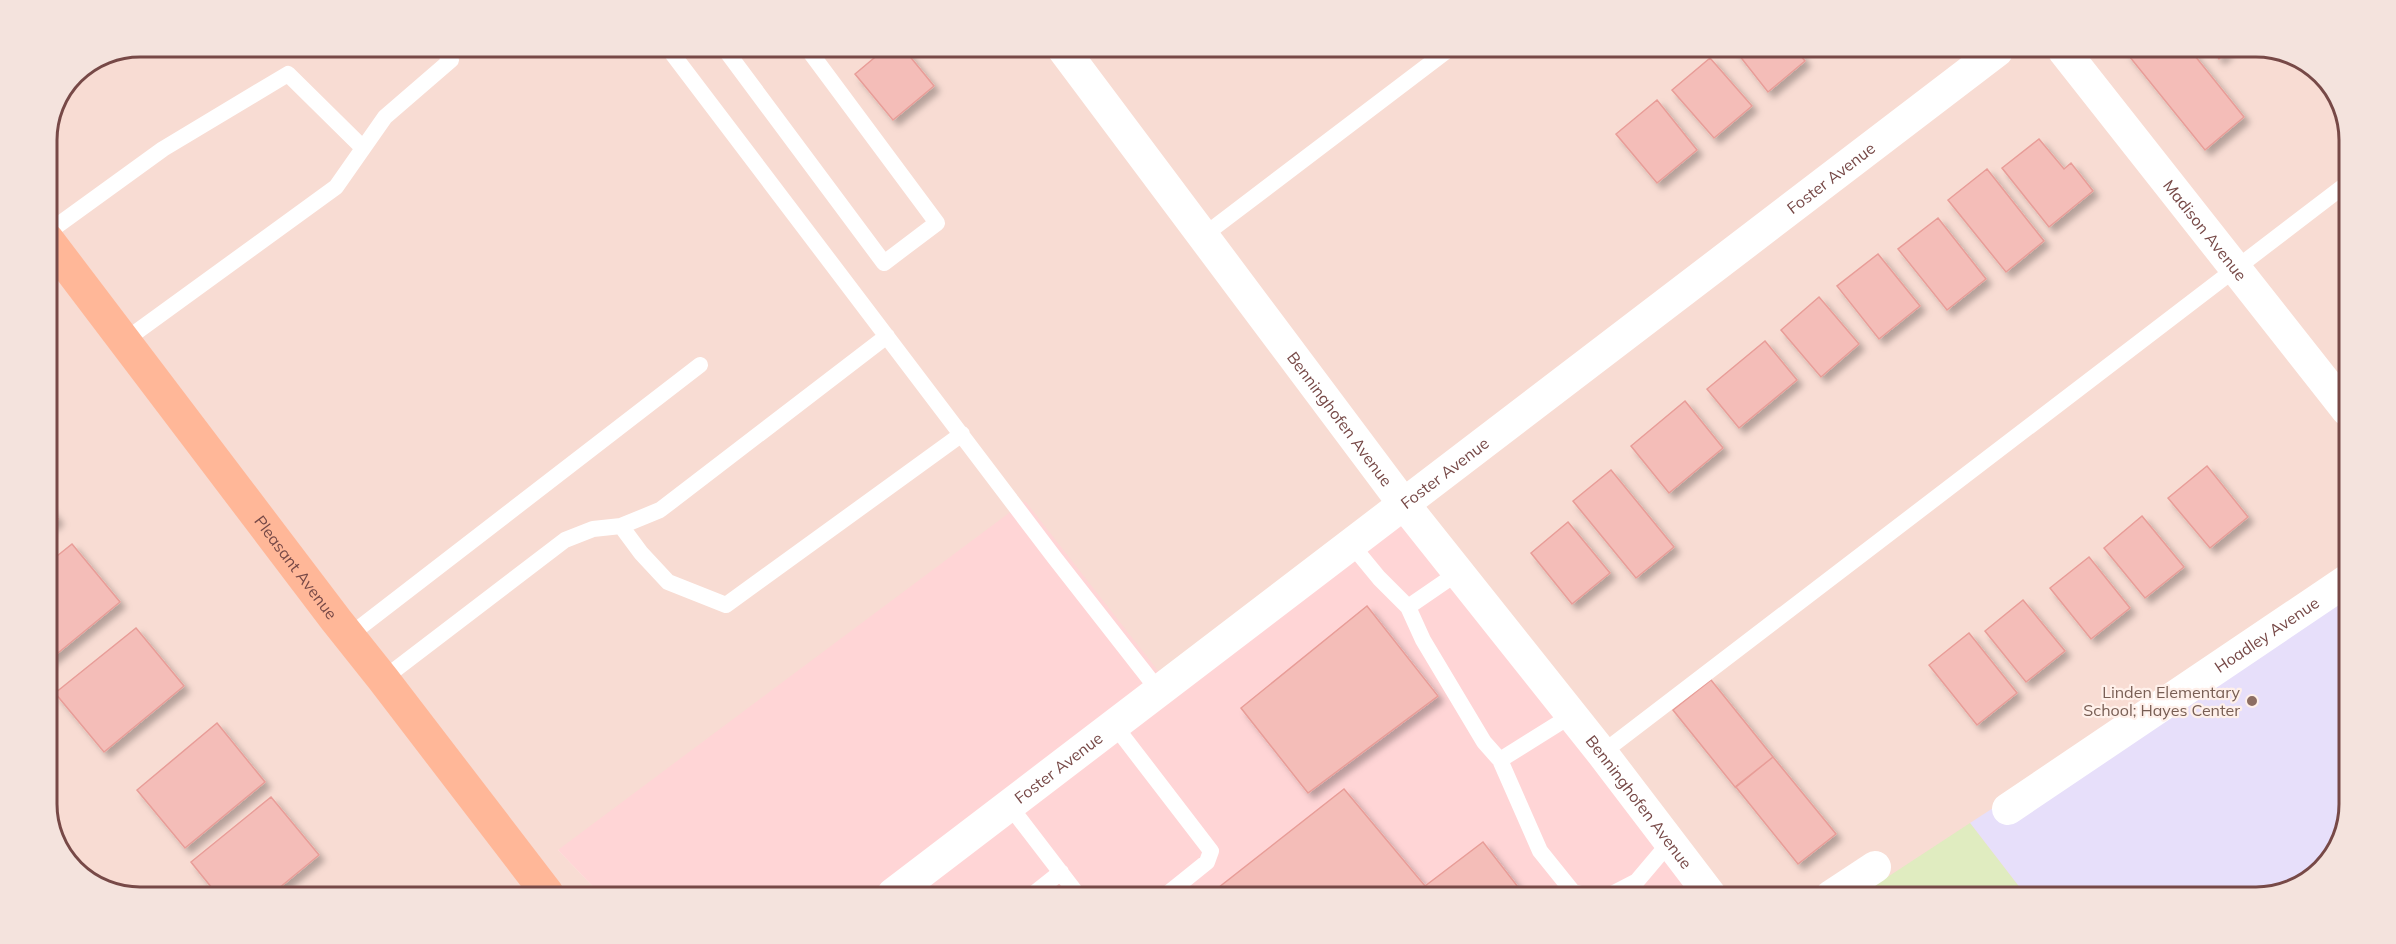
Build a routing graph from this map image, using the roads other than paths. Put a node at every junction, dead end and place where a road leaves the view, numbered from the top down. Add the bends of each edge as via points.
1 (449, 57) edge
2 (675, 57) edge
3 (731, 57) edge
4 (814, 57) edge
5 (1069, 57) edge
6 (1439, 57) edge
7 (1989, 57) edge
8 (2069, 57) edge
9 (363, 148) junction
10 (2339, 190) edge
11 (57, 226) edge
12 (1203, 236) junction
13 (57, 252) edge
14 (2236, 269) junction
15 (887, 336) junction
16 (124, 341) junction
17 (700, 365) dead end
18 (2339, 400) edge
19 (962, 434) junction
20 (1404, 503) junction
21 (621, 526) junction
22 (1351, 544) junction
23 (1459, 572) junction
24 (2339, 586) edge
25 (1408, 606) junction
26 (350, 635) junction
27 (383, 679) junction
28 (1159, 691) junction
29 (1572, 715) junction
30 (1114, 726) junction
31 (1602, 753) junction
32 (1500, 760) junction
33 (1009, 805) junction
34 (2008, 808) dead end
35 (1670, 842) junction
36 (1875, 867) dead end
37 (1061, 872) junction
38 (542, 887) edge
39 (901, 887) edge
40 (1042, 887) edge
41 (1072, 887) edge
42 (1176, 887) edge
43 (1569, 887) edge
44 (1625, 887) edge
45 (1704, 887) edge
46 (1846, 887) edge

1 - 9 lane via 451,60 386,117
2 - 15 lane
3 - 4 lane via 884,263 937,223
5 - 12 street, Benninghofen Avenue
6 - 12 lane
7 - 20 street, Foster Avenue
8 - 14 street, Madison Avenue
9 - 11 lane via 288,74 163,149
9 - 16 lane via 336,187
10 - 14 lane
12 - 20 street, Benninghofen Avenue
13 - 16 main road, Pleasant Avenue
14 - 18 street, Madison Avenue
14 - 31 lane
15 - 19 lane
15 - 21 lane via 660,510
16 - 26 main road, Pleasant Avenue
17 - 26 lane
19 - 21 lane via 726,605 668,582
19 - 28 lane
20 - 22 street, Foster Avenue
20 - 23 street, Benninghofen Avenue
21 - 27 lane via 593,529 566,540
22 - 25 lane
22 - 28 street, Foster Avenue
23 - 25 lane
23 - 29 street, Benninghofen Avenue
24 - 34 street, Hoadley Avenue
25 - 32 lane via 1423,640 1484,742
26 - 27 main road, Pleasant Avenue
27 - 38 main road, Pleasant Avenue
28 - 30 street, Foster Avenue
29 - 31 street, Benninghofen Avenue
29 - 32 lane
30 - 33 street, Foster Avenue
30 - 42 lane via 1211,851 1207,862
31 - 35 street, Benninghofen Avenue
32 - 43 lane via 1540,851
33 - 37 lane
33 - 39 street, Foster Avenue
35 - 44 lane via 1636,881
35 - 45 street, Benninghofen Avenue
36 - 46 street
37 - 40 lane
37 - 41 lane

